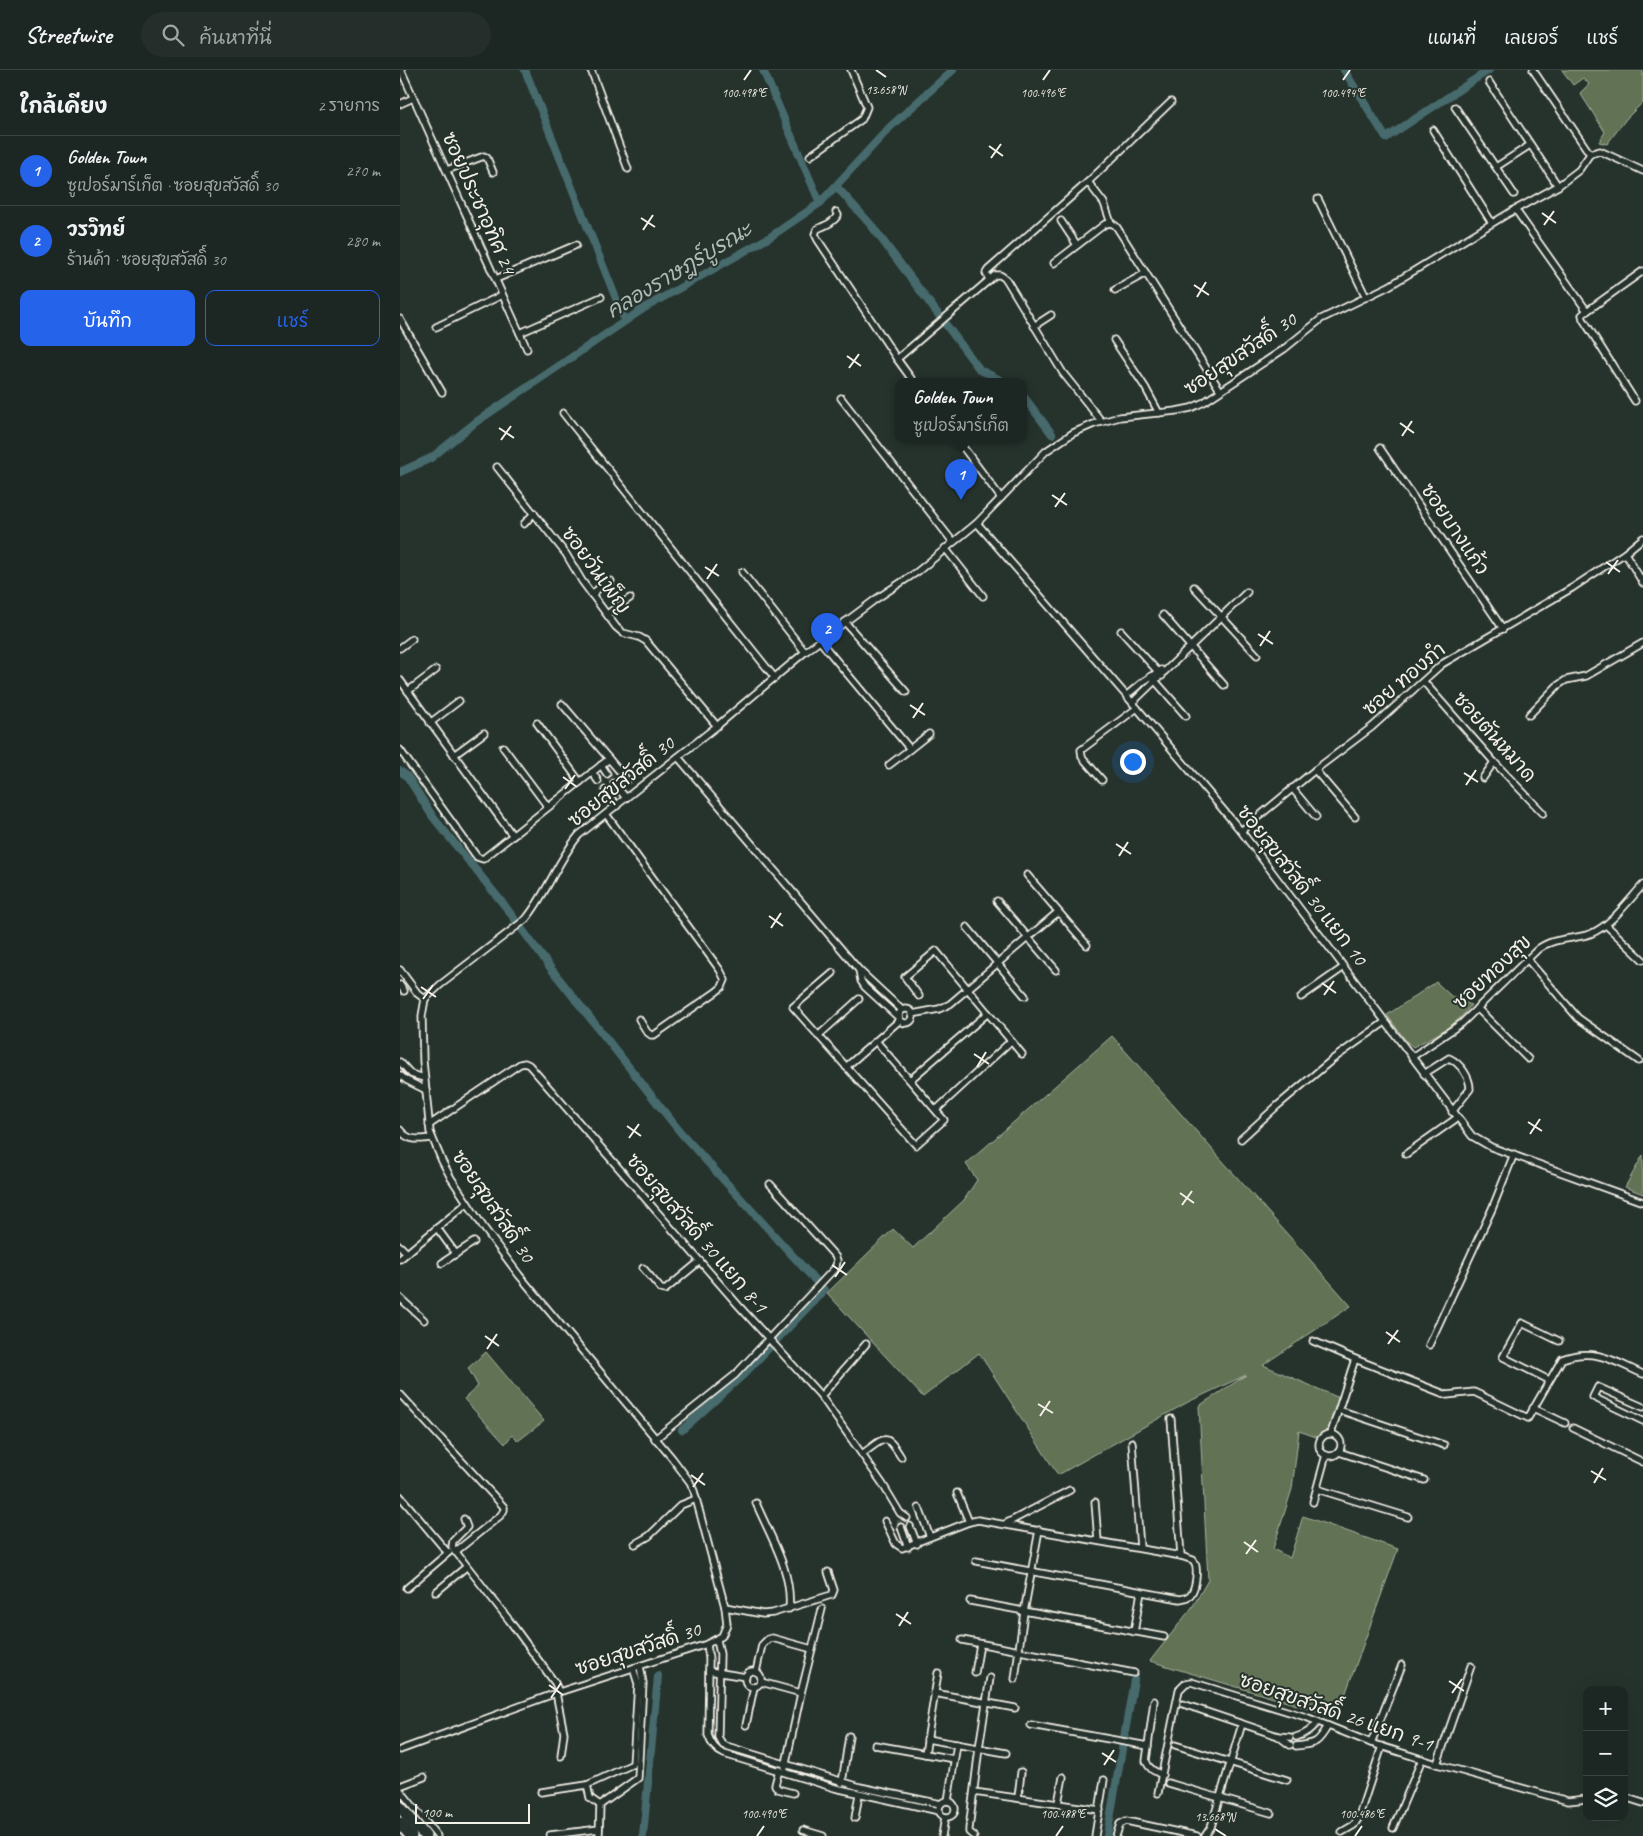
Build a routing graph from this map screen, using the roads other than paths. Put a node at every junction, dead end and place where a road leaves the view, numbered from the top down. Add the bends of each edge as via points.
1 (401, 70) edge
2 (591, 70) edge
3 (851, 70) edge
4 (1533, 70) edge
5 (1489, 82) dead end
6 (414, 98) junction
7 (1171, 102) dead end
8 (400, 104) edge
9 (1455, 107) dead end
10 (1432, 130) dead end
11 (1530, 145) junction
12 (1590, 154) junction
13 (810, 156) dead end
14 (1496, 166) junction
15 (628, 169) dead end
16 (447, 170) junction
17 (1643, 171) edge
18 (493, 172) dead end
19 (1088, 182) junction
20 (1558, 186) junction
21 (1514, 194) dead end
22 (1318, 199) dead end
23 (1513, 211) junction
24 (836, 212) dead end
25 (1061, 221) dead end
26 (1492, 223) junction
27 (1111, 224) junction
28 (576, 245) dead end
29 (1077, 245) junction
30 (1054, 263) dead end
31 (1643, 271) edge
32 (1146, 273) junction
33 (496, 278) junction
34 (989, 280) junction
35 (1115, 290) dead end
36 (502, 295) junction
37 (601, 297) dead end
38 (1366, 297) junction
39 (1587, 311) junction
40 (1051, 314) dead end
41 (400, 319) edge
42 (1034, 326) junction
43 (436, 327) dead end
44 (520, 333) junction
45 (1114, 340) dead end
46 (527, 350) dead end
47 (897, 359) junction
48 (911, 378) edge
49 (1220, 390) junction
50 (442, 392) dead end
51 (841, 398) dead end
52 (1635, 402) dead end
53 (563, 413) dead end
54 (1159, 413) junction
55 (1102, 422) junction
56 (960, 443) edge
57 (1380, 448) dead end
58 (497, 467) dead end
59 (1001, 498) junction
60 (534, 513) junction
61 (977, 523) junction
62 (524, 524) dead end
63 (1643, 538) edge
64 (953, 542) junction
65 (945, 548) junction
66 (1624, 553) junction
67 (742, 572) dead end
68 (611, 581) dead end
69 (1643, 583) edge
70 (1194, 587) dead end
71 (1247, 592) dead end
72 (592, 595) junction
73 (984, 596) dead end
74 (630, 598) dead end
75 (607, 614) junction
76 (1163, 615) dead end
77 (1221, 617) junction
78 (845, 622) junction
79 (1503, 629) junction
80 (1121, 631) dead end
81 (412, 639) dead end
82 (820, 641) junction
83 (1643, 643) edge
84 (1190, 646) junction
85 (400, 648) edge
86 (805, 652) junction
87 (1257, 656) dead end
88 (436, 670) dead end
89 (1160, 673) junction
90 (1151, 676) junction
91 (775, 678) junction
92 (400, 680) edge
93 (1155, 682) junction
94 (1424, 682) junction
95 (1224, 685) dead end
96 (408, 691) junction
97 (906, 692) dead end
98 (1126, 695) junction
99 (459, 701) dead end
100 (1133, 702) junction
101 (562, 704) dead end
102 (1138, 708) junction
103 (1529, 715) dead end
104 (1186, 716) dead end
105 (430, 723) junction
106 (537, 723) dead end
107 (717, 726) junction
108 (484, 733) dead end
109 (929, 734) dead end
110 (503, 747) dead end
111 (910, 749) junction
112 (400, 750) edge
113 (454, 755) junction
114 (678, 757) junction
115 (609, 759) junction
116 (1494, 762) junction
117 (600, 765) junction
118 (889, 765) dead end
119 (1315, 770) junction
120 (592, 772) junction
121 (607, 774) tunnel mouth
122 (1482, 778) dead end
123 (627, 780) dead end
124 (1102, 780) dead end
125 (598, 781) tunnel mouth
126 (580, 782) junction
127 (614, 783) tunnel mouth
128 (1292, 788) junction
129 (605, 790) tunnel mouth
130 (626, 798) junction
131 (617, 806) junction
132 (548, 807) junction
133 (1542, 813) dead end
134 (606, 814) junction
135 (1316, 817) dead end
136 (1356, 817) dead end
137 (1241, 831) junction
138 (512, 836) junction
139 (1027, 875) dead end
140 (1643, 885) edge
141 (997, 902) dead end
142 (1058, 912) junction
143 (1606, 925) junction
144 (967, 926) dead end
145 (1028, 938) junction
146 (1087, 945) dead end
147 (1527, 959) junction
148 (1643, 960) edge
149 (998, 964) junction
150 (1344, 966) junction
151 (400, 970) edge
152 (859, 970) junction
153 (1056, 970) dead end
154 (833, 973) dead end
155 (400, 985) edge
156 (968, 988) junction
157 (404, 991) dead end
158 (919, 996) dead end
159 (1025, 996) dead end
160 (1301, 998) dead end
161 (425, 999) junction
162 (859, 999) dead end
163 (1477, 1008) junction
164 (902, 1010) junction
165 (988, 1013) junction
166 (912, 1014) junction
167 (639, 1019) dead end
168 (899, 1019) junction
169 (1385, 1022) junction
170 (818, 1036) junction
171 (876, 1041) junction
172 (1011, 1041) junction
173 (1022, 1054) dead end
174 (1412, 1057) junction
175 (1528, 1059) dead end
176 (1639, 1061) dead end
177 (400, 1062) edge
178 (846, 1067) junction
179 (1424, 1074) junction
180 (400, 1075) edge
181 (424, 1078) junction
182 (910, 1080) junction
183 (426, 1090) junction
184 (936, 1110) junction
185 (1452, 1112) junction
186 (1457, 1118) junction
187 (429, 1124) junction
188 (400, 1130) edge
189 (432, 1138) junction
190 (1241, 1139) dead end
191 (1406, 1154) dead end
192 (1514, 1154) junction
193 (770, 1184) dead end
194 (1643, 1202) edge
195 (467, 1203) junction
196 (437, 1228) junction
197 (474, 1242) dead end
198 (400, 1246) edge
199 (406, 1252) junction
200 (456, 1254) junction
201 (400, 1259) edge
202 (700, 1261) junction
203 (442, 1263) dead end
204 (643, 1268) dead end
205 (400, 1298) edge
206 (424, 1320) dead end
207 (1313, 1341) dead end
208 (1559, 1341) dead end
209 (772, 1343) junction
210 (866, 1344) dead end
211 (1429, 1345) dead end
212 (1355, 1359) junction
213 (1643, 1374) edge
214 (1549, 1380) junction
215 (400, 1394) edge
216 (821, 1396) junction
217 (1643, 1407) edge
218 (1533, 1408) junction
219 (1339, 1410) junction
220 (1170, 1418) dead end
221 (1643, 1421) edge
222 (1565, 1423) dead end
223 (1573, 1428) dead end
224 (1331, 1434) junction
225 (655, 1439) junction
226 (1132, 1442) dead end
227 (1444, 1445) dead end
228 (1339, 1452) junction
229 (862, 1454) junction
230 (1326, 1455) junction
231 (901, 1457) dead end
232 (1643, 1462) edge
233 (1424, 1480) dead end
234 (1317, 1489) junction
235 (1070, 1490) dead end
236 (957, 1493) dead end
237 (400, 1496) edge
238 (696, 1499) junction
239 (1095, 1502) dead end
240 (1313, 1502) dead end
241 (756, 1503) dead end
242 (920, 1508) dead end
243 (900, 1513) junction
244 (1408, 1516) dead end
245 (464, 1518) dead end
246 (907, 1518) tunnel mouth
247 (899, 1520) tunnel mouth
248 (885, 1521) dead end
249 (968, 1522) junction
250 (1004, 1524) junction
251 (910, 1526) tunnel mouth
252 (901, 1527) tunnel mouth
253 (1038, 1530) junction
254 (930, 1537) junction
255 (1098, 1540) junction
256 (635, 1544) dead end
257 (916, 1544) junction
258 (908, 1547) junction
259 (1140, 1548) junction
260 (452, 1551) junction
261 (1181, 1556) junction
262 (976, 1561) dead end
263 (466, 1567) junction
264 (828, 1572) dead end
265 (1031, 1572) junction
266 (407, 1588) dead end
267 (436, 1592) dead end
268 (1141, 1592) junction
269 (970, 1601) dead end
270 (725, 1607) junction
271 (789, 1609) junction
272 (822, 1609) dead end
273 (1024, 1612) junction
274 (1134, 1632) junction
275 (1164, 1637) dead end
276 (717, 1640) junction
277 (962, 1640) dead end
278 (707, 1644) junction
279 (980, 1644) junction
280 (812, 1649) junction
281 (1018, 1652) junction
282 (1402, 1665) dead end
283 (640, 1666) junction
284 (1471, 1666) dead end
285 (633, 1668) junction
286 (709, 1671) junction
287 (720, 1672) junction
288 (756, 1672) junction
289 (938, 1673) dead end
290 (975, 1673) dead end
291 (1134, 1674) dead end
292 (746, 1677) junction
293 (990, 1678) dead end
294 (1015, 1679) dead end
295 (761, 1682) junction
296 (754, 1687) junction
297 (558, 1692) junction
298 (801, 1693) junction
299 (934, 1693) junction
300 (1154, 1701) dead end
301 (986, 1702) junction
302 (1184, 1704) dead end
303 (1015, 1708) dead end
304 (1318, 1722) junction
305 (1242, 1724) junction
306 (746, 1726) dead end
307 (1030, 1726) dead end
308 (1328, 1726) junction
309 (1304, 1735) junction
310 (849, 1736) dead end
311 (1278, 1736) junction
312 (927, 1739) junction
313 (1371, 1743) junction
314 (957, 1744) junction
315 (875, 1745) dead end
316 (1175, 1745) dead end
317 (1306, 1745) junction
318 (1148, 1746) junction
319 (1382, 1746) junction
320 (979, 1748) junction
321 (400, 1750) edge
322 (1006, 1753) dead end
323 (925, 1754) junction
324 (560, 1756) dead end
325 (954, 1759) junction
326 (1422, 1759) junction
327 (1231, 1762) junction
328 (786, 1764) junction
329 (1437, 1764) junction
330 (782, 1771) junction
331 (1022, 1772) dead end
332 (1162, 1775) junction
333 (1062, 1776) dead end
334 (424, 1777) dead end
335 (1104, 1780) dead end
336 (1287, 1780) dead end
337 (842, 1782) junction
338 (1168, 1783) dead end
339 (588, 1785) junction
340 (400, 1786) edge
341 (400, 1790) edge
342 (842, 1790) junction
343 (541, 1792) dead end
344 (974, 1792) junction
345 (793, 1793) dead end
346 (1158, 1793) dead end
347 (859, 1794) junction
348 (1018, 1798) junction
349 (1220, 1798) junction
350 (1628, 1798) edge
351 (1583, 1800) edge
352 (948, 1801) junction
353 (1643, 1803) edge
354 (941, 1804) junction
355 (1058, 1804) junction
356 (600, 1806) junction
357 (400, 1807) edge
358 (1100, 1810) junction
359 (939, 1811) junction
360 (1271, 1813) dead end
361 (945, 1817) junction
362 (400, 1818) edge
363 (855, 1818) dead end
364 (400, 1823) edge
365 (1394, 1828) dead end
366 (1157, 1829) junction
367 (803, 1830) dead end
368 (1342, 1832) dead end
369 (599, 1833) edge
370 (550, 1835) edge
371 (411, 1836) edge
372 (415, 1836) edge
373 (424, 1836) edge
374 (437, 1836) edge
375 (822, 1836) edge
376 (942, 1836) edge
377 (974, 1836) edge
378 (1095, 1836) edge
379 (1116, 1836) edge
380 (1156, 1836) edge
381 (1197, 1836) edge
382 (1205, 1836) edge

1 - 6 street, ซอยประชาอุทิศ 24
2 - 15 street
3 - 13 street via 867,107 866,112 862,119
4 - 12 street
5 - 11 street
6 - 8 street
6 - 16 street, ซอยประชาอุทิศ 24
7 - 19 street
9 - 14 street
10 - 26 street
11 - 14 street
11 - 20 street
12 - 17 street via 1600,151 1610,154
12 - 20 street, ซอยสุขสวัสดิ์ 30 via 1579,170
14 - 21 street
16 - 18 street via 484,156
16 - 33 street, ซอยประชาอุทิศ 24
19 - 27 street via 1104,203
19 - 34 street via 988,270
20 - 23 street, ซอยสุขสวัสดิ์ 30
22 - 38 street
23 - 26 street, ซอยสุขสวัสดิ์ 30
23 - 39 street
24 - 47 street via 835,220 817,228 815,234
25 - 29 street
26 - 38 street, ซอยสุขสวัสดิ์ 30
27 - 29 street via 1105,224
27 - 32 street via 1116,226
28 - 33 street
29 - 30 street
31 - 39 street
32 - 35 street
32 - 49 street
33 - 36 street, ซอยประชาอุทิศ 24
34 - 42 street via 1000,275 1006,280
34 - 47 street
36 - 43 street
36 - 44 street, ซอยประชาอุทิศ 24
37 - 44 street
38 - 49 street, ซอยสุขสวัสดิ์ 30 via 1321,319 1284,349
39 - 52 street via 1582,318
40 - 42 street
41 - 50 street
42 - 55 street via 1063,373
44 - 46 street, ซอยประชาอุทิศ 24
45 - 54 street
47 - 48 street
49 - 54 street, ซอยสุขสวัสดิ์ 30 via 1191,408
51 - 64 street
53 - 91 street
54 - 55 street, ซอยสุขสวัสดิ์ 30
55 - 59 street, ซอยสุขสวัสดิ์ 30 via 1073,433 1046,451
56 - 59 street
57 - 79 street, ซอยบางแก้ว
58 - 60 street, ซอยวันเพ็ญ
59 - 61 street, ซอยสุขสวัสดิ์ 30
60 - 62 street
60 - 72 street, ซอยวันเพ็ญ
61 - 64 street, ซอยสุขสวัสดิ์ 30
61 - 98 street, ซอยสุขสวัสดิ์ 30 แยก 10
63 - 66 street, ซอย ทองภํา
64 - 65 street, ซอยสุขสวัสดิ์ 30
65 - 73 street
65 - 78 street, ซอยสุขสวัสดิ์ 30 via 917,572
66 - 69 street
66 - 79 street, ซอย ทองภํา
67 - 86 street
68 - 72 street
70 - 77 street
71 - 77 street
72 - 75 street, ซอยวันเพ็ญ
74 - 75 street
75 - 107 street, ซอยวันเพ็ญ via 623,633 646,642
76 - 84 street
77 - 84 street
77 - 87 street
78 - 82 street, ซอยสุขสวัสดิ์ 30
78 - 97 street
79 - 94 street, ซอย ทองภํา via 1450,659
80 - 89 street
81 - 85 street
82 - 86 street, ซอยสุขสวัสดิ์ 30
82 - 111 street
83 - 103 street via 1586,676 1566,680
84 - 89 street
84 - 95 street
86 - 91 street, ซอยสุขสวัสดิ์ 30
88 - 96 street
89 - 90 street
89 - 93 street
90 - 93 street
90 - 98 street
91 - 107 street, ซอยสุขสวัสดิ์ 30
92 - 96 street
93 - 100 street
93 - 104 street
94 - 116 street, ซอยตันหมาด
94 - 119 street, ซอย ทองภํา
96 - 105 street
98 - 100 street, ซอยสุขสวัสดิ์ 30 แยก 10
99 - 105 street
100 - 102 street, ซอยสุขสวัสดิ์ 30 แยก 10
101 - 115 street
102 - 124 street via 1081,750 1082,757
102 - 137 street, ซอยสุขสวัสดิ์ 30 แยก 10
105 - 113 street
106 - 126 street
107 - 114 street, ซอยสุขสวัสดิ์ 30
108 - 113 street
109 - 111 street
110 - 132 street
111 - 118 street
112 - 138 street via 477,857 483,859
113 - 138 street
114 - 130 street, ซอยสุขสวัสดิ์ 30
114 - 152 street
115 - 117 street
115 - 123 street
116 - 122 street
116 - 133 street, ซอยตันหมาด
117 - 120 street
117 - 121 street
119 - 128 street, ซอย ทองภํา
119 - 136 street
120 - 125 street
120 - 126 street
126 - 132 street
127 - 130 street
128 - 135 street
128 - 137 street, ซอย ทองภํา
129 - 131 street
130 - 131 street, ซอยสุขสวัสดิ์ 30
131 - 134 street, ซอยสุขสวัสดิ์ 30
132 - 138 street
134 - 161 street, ซอยสุขสวัสดิ์ 30 via 574,841 526,919
134 - 167 street via 725,980 716,992 654,1035 647,1032
137 - 150 street, ซอยสุขสวัสดิ์ 30 แยก 10
139 - 142 street
140 - 143 street, ซอยทองสุข
141 - 145 street
142 - 145 street
142 - 146 street
143 - 147 street, ซอยทองสุข via 1584,936 1554,940
143 - 148 street
144 - 149 street
145 - 149 street
145 - 153 street
147 - 163 street, ซอยทองสุข
147 - 176 street via 1578,1018
149 - 156 street
149 - 159 street
150 - 160 street
150 - 169 street, ซอยสุขสวัสดิ์ 30 แยก 10
151 - 161 street
152 - 164 street
152 - 168 street via 865,987
154 - 170 street via 793,1007
155 - 157 street
156 - 158 street via 936,951 905,977
156 - 165 street
156 - 166 street via 944,1008
161 - 181 street, ซอยสุขสวัสดิ์ 30 via 422,1016
162 - 170 street
163 - 174 street, ซอยทองสุข via 1447,1034
163 - 175 street
164 - 166 street
164 - 168 street
165 - 172 street
165 - 182 street
166 - 168 street via 907,1023
168 - 171 street
169 - 174 street, ซอยสุขสวัสดิ์ 30 แยก 10
169 - 190 street via 1333,1058
170 - 178 street
171 - 178 street
171 - 182 street
172 - 173 street
172 - 184 street
174 - 179 street, ซอยสุขสวัสดิ์ 30 แยก 10
177 - 181 street via 411,1074
178 - 184 street via 916,1145 944,1120
179 - 185 street, ซอยสุขสวัสดิ์ 30 แยก 10
179 - 185 street via 1449,1058 1464,1072 1470,1089
180 - 183 street
181 - 183 street, ซอยสุขสวัสดิ์ 30
182 - 184 street
183 - 187 street, ซอยสุขสวัสดิ์ 30
185 - 186 street, ซอยสุขสวัสดิ์ 30 แยก 10
186 - 191 street
186 - 192 street, ซอยสุขสวัสดิ์ 30 แยก 10 via 1479,1141
187 - 189 street, ซอยสุขสวัสดิ์ 30
187 - 202 street, ซอยสุขสวัสดิ์ 30 แยก 8-1 via 525,1063
188 - 189 street via 413,1140
189 - 195 street, ซอยสุขสวัสดิ์ 30
192 - 194 street, ซอยสุขสวัสดิ์ 30 แยก 10
192 - 211 street
193 - 209 street via 837,1260 836,1267
195 - 196 street
195 - 225 street, ซอยสุขสวัสดิ์ 30 via 519,1275
196 - 199 street
196 - 200 street
197 - 200 street
198 - 199 street
199 - 201 street
200 - 203 street
202 - 204 street via 665,1290
202 - 209 street, ซอยสุขสวัสดิ์ 30 แยก 8-1
205 - 206 street
207 - 212 street
208 - 214 street via 1522,1323 1503,1357
209 - 216 street, ซอยสุขสวัสดิ์ 30 แยก 8-1
209 - 225 street via 726,1384
210 - 216 street
212 - 218 street via 1447,1395 1474,1392 1528,1418
212 - 219 street
213 - 214 street via 1592,1354 1576,1354 1562,1359
214 - 218 street
215 - 260 street via 504,1507 501,1515
216 - 229 street, ซอยสุขสวัสดิ์ 30 แยก 8-1
217 - 221 street via 1598,1387 1592,1397
218 - 222 street
219 - 224 street
219 - 227 street
220 - 261 street
223 - 232 street
224 - 228 street via 1340,1439
224 - 230 street via 1322,1437 1319,1444 1320,1451
225 - 238 street, ซอยสุขสวัสดิ์ 30 via 690,1482
226 - 259 street
228 - 230 street via 1333,1456
228 - 233 street
229 - 231 street via 887,1439
229 - 243 street, ซอยสุขสวัสดิ์ 30 แยก 8-1
230 - 234 street
234 - 240 street
234 - 244 street
235 - 250 street
236 - 249 street
237 - 260 street
238 - 256 street via 681,1505 649,1536
238 - 270 street, ซอยสุขสวัสดิ์ 30
239 - 255 street
241 - 271 street via 786,1573 791,1597
242 - 254 street
243 - 246 street
243 - 247 street
245 - 260 street via 467,1527 451,1544
248 - 258 street via 896,1544
249 - 250 street via 978,1520
249 - 254 street
250 - 253 street
251 - 257 street
252 - 258 street
253 - 255 street
253 - 265 street
254 - 257 street
255 - 259 street
257 - 258 street
259 - 261 street
260 - 263 street
260 - 266 street
261 - 268 street via 1196,1562 1190,1595 1180,1599
262 - 265 street
263 - 267 street
263 - 297 street via 509,1620 555,1683
264 - 271 street via 834,1590 832,1595
265 - 268 street
265 - 273 street
268 - 274 street
269 - 273 street
270 - 271 street via 763,1614
270 - 276 street, ซอยสุขสวัสดิ์ 30 via 726,1629
272 - 280 street
273 - 274 street
273 - 281 street
274 - 275 street
276 - 278 street, ซอยสุขสวัสดิ์ 30
276 - 287 street
277 - 279 street
278 - 283 street, ซอยสุขสวัสดิ์ 30
278 - 286 street
279 - 281 street
279 - 290 street
280 - 288 street via 768,1639 762,1645
280 - 298 street
281 - 291 street
281 - 294 street
282 - 313 street
283 - 285 street, ซอยสุขสวัสดิ์ 30
283 - 356 street via 643,1683 638,1778
284 - 329 street
285 - 297 street, ซอยสุขสวัสดิ์ 30
285 - 339 street via 638,1684 633,1764
286 - 287 street
286 - 330 street via 708,1735 711,1743 724,1754
287 - 292 street
287 - 328 street via 719,1741 730,1748
288 - 292 street via 750,1672
288 - 295 street via 761,1676
289 - 299 street
292 - 296 street via 746,1683
293 - 301 street
295 - 296 street
295 - 298 street
296 - 306 street
297 - 321 street, ซอยสุขสวัสดิ์ 30
297 - 324 street via 564,1733
298 - 328 street
299 - 301 street
299 - 312 street
300 - 318 street
301 - 303 street
301 - 320 street
302 - 305 street
304 - 308 street, ซอยสุขสวัสดิ์ 26 แยก 9-1
304 - 309 street
304 - 332 street, ซอยสุขสวัสดิ์ 26 แยก 9-1 via 1227,1692 1186,1683 1179,1690
305 - 311 street
305 - 327 street
307 - 318 street
308 - 313 street, ซอยสุขสวัสดิ์ 26 แยก 9-1
308 - 317 street via 1317,1742
309 - 311 street
309 - 317 street
310 - 337 street
311 - 317 street via 1293,1745
312 - 314 street
312 - 323 street
313 - 319 street, ซอยสุขสวัสดิ์ 26 แยก 9-1
314 - 320 street
314 - 325 street
315 - 323 street
316 - 327 street
318 - 332 street via 1148,1767
319 - 326 street, ซอยสุขสวัสดิ์ 26 แยก 9-1
319 - 368 street via 1358,1818
320 - 322 street
320 - 344 street
323 - 325 street
325 - 352 street
326 - 329 street, ซอยสุขสวัสดิ์ 26 แยก 9-1
326 - 365 street
327 - 336 street
327 - 349 street
328 - 330 street
328 - 337 street
329 - 351 street, ซอยสุขสวัสดิ์ 26 แยก 9-1 via 1568,1801
330 - 342 street
330 - 345 street via 775,1785
331 - 348 street
332 - 346 street, ซอยสุขสวัสดิ์ 26 แยก 9-1
333 - 355 street
334 - 340 street
335 - 358 street
337 - 342 street
337 - 354 street
338 - 349 street
339 - 343 street
339 - 356 street via 590,1798
341 - 374 street
342 - 347 street
344 - 348 street
344 - 377 street via 969,1832
347 - 359 street
347 - 363 street
348 - 355 street
349 - 360 street
349 - 382 street via 1209,1833
350 - 353 street
352 - 354 street
352 - 361 street via 955,1810
354 - 359 street
355 - 358 street
356 - 369 street
357 - 373 highway
358 - 378 street
359 - 361 street
361 - 376 street
362 - 372 street
364 - 371 highway
366 - 379 street via 1126,1821 1120,1824
366 - 380 street
366 - 381 street
367 - 375 street
369 - 370 street

